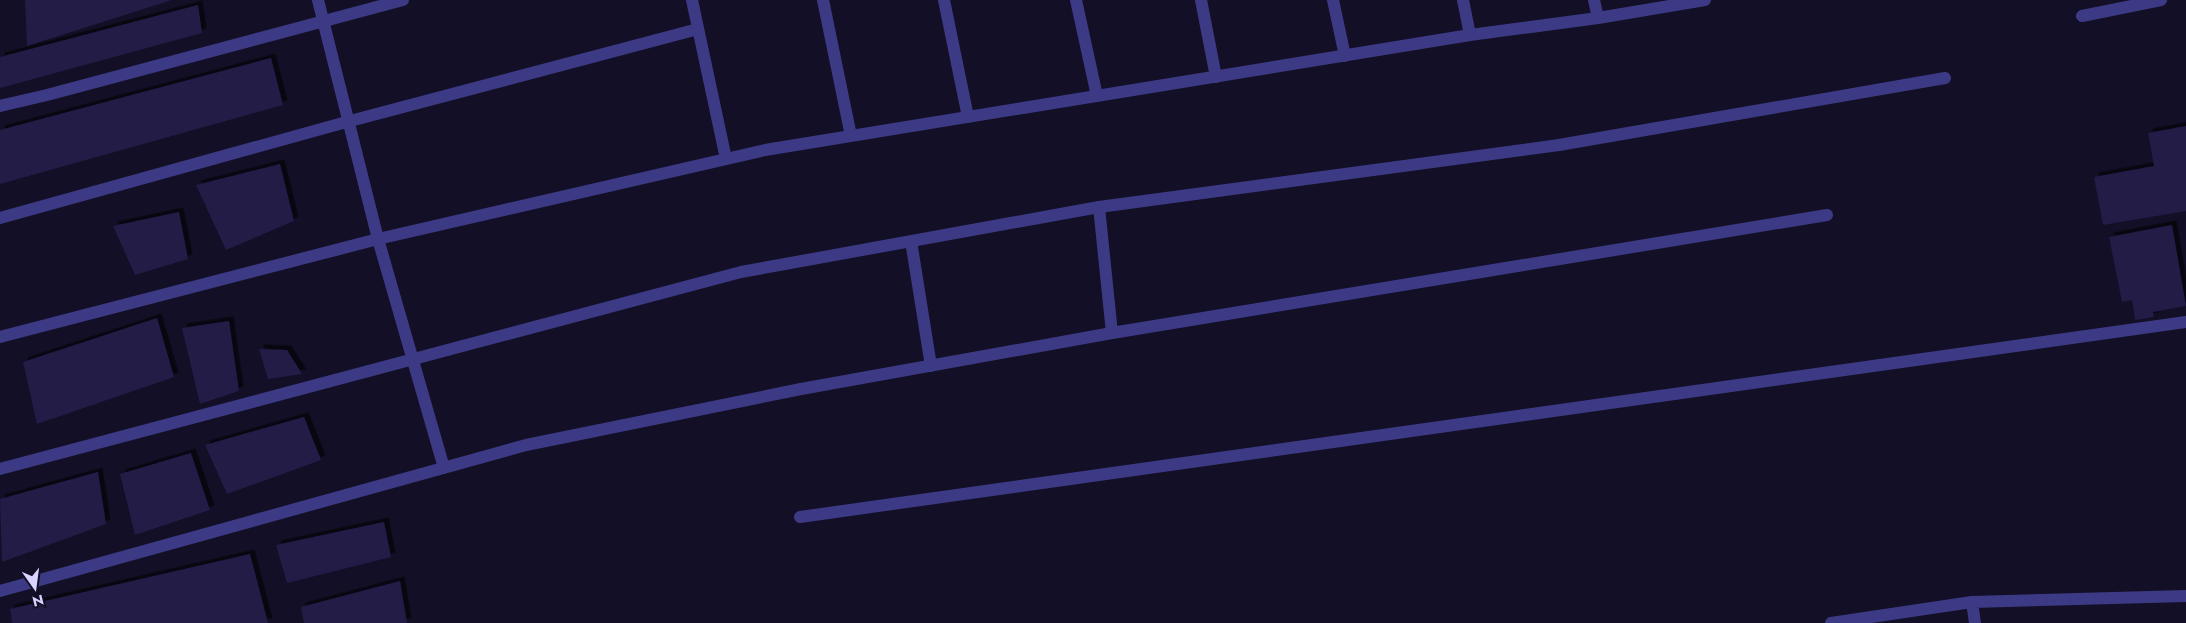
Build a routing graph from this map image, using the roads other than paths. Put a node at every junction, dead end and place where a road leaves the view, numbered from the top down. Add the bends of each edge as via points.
1 (318, 0) edge
2 (403, 0) edge
3 (692, 0) edge
4 (824, 0) edge
5 (944, 0) edge
6 (1076, 0) edge
7 (1201, 0) edge
8 (1333, 0) edge
9 (1463, 0) edge
10 (1594, 0) edge
11 (1705, 0) edge
12 (2160, 0) edge
13 (2082, 16) dead end
14 (1598, 18) junction
15 (323, 22) junction
16 (698, 29) junction
17 (1470, 35) junction
18 (1345, 56) junction
19 (1216, 76) junction
20 (1945, 78) dead end
21 (1096, 96) junction
22 (0, 106) edge
23 (968, 117) junction
24 (350, 121) junction
25 (851, 136) junction
26 (726, 158) junction
27 (1099, 207) junction
28 (1827, 215) dead end
29 (0, 218) edge
30 (378, 239) junction
31 (911, 241) junction
32 (2186, 322) edge
33 (1112, 333) junction
34 (0, 336) edge
35 (413, 360) junction
36 (931, 366) junction
37 (444, 468) junction
38 (0, 469) edge
39 (800, 517) dead end
40 (0, 591) edge
41 (2186, 596) edge
42 (1972, 602) junction
43 (1831, 623) edge
44 (1975, 623) edge

1 - 15 street
2 - 15 street
3 - 16 street
4 - 25 street
5 - 23 street
6 - 21 street
7 - 19 street
8 - 18 street
9 - 17 street
10 - 14 street
11 - 14 street
12 - 13 street
14 - 17 street
15 - 22 street
15 - 24 street
16 - 24 street
16 - 26 street
17 - 18 street
18 - 19 street
19 - 21 street
20 - 27 street via 1559,145
21 - 23 street
23 - 25 street
24 - 29 street
24 - 30 street
25 - 26 street
26 - 30 street
27 - 31 street
27 - 33 street
28 - 33 street
30 - 34 street
30 - 35 street
31 - 35 street via 741,272
31 - 36 street
32 - 39 street
33 - 36 street
35 - 37 street
35 - 38 street
36 - 37 street via 526,445
37 - 40 street
41 - 42 street
42 - 43 street
42 - 44 street

